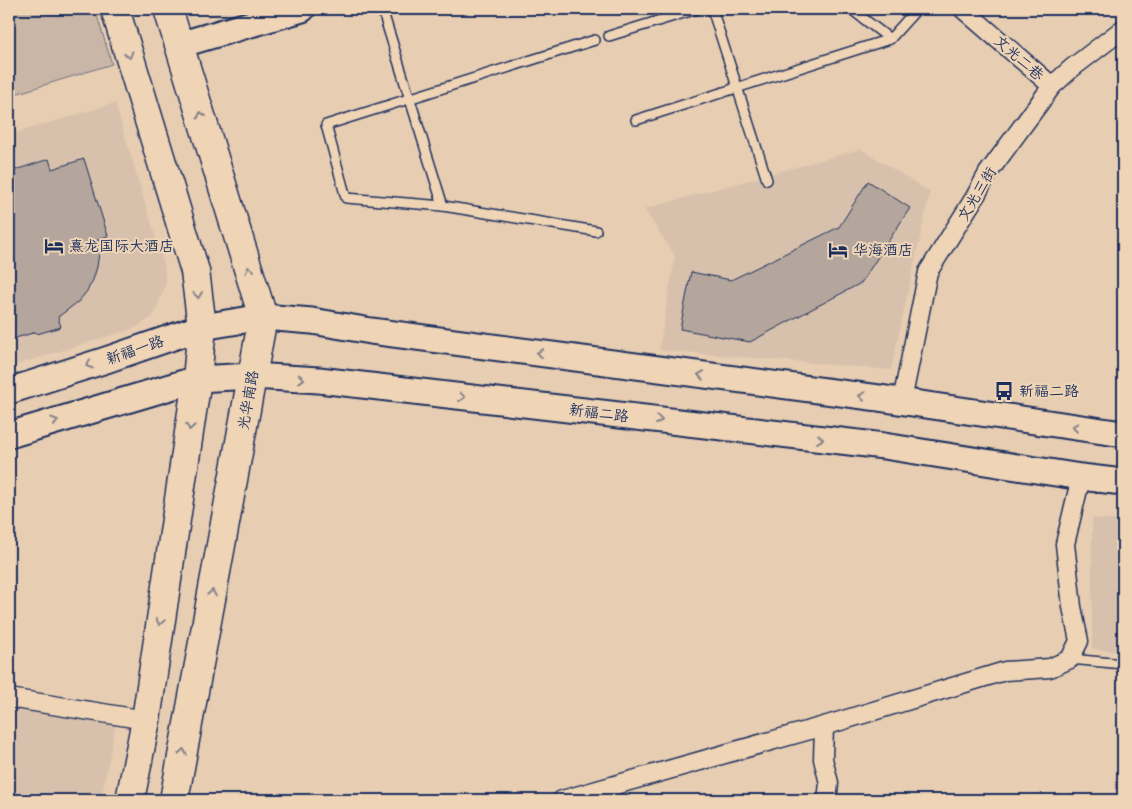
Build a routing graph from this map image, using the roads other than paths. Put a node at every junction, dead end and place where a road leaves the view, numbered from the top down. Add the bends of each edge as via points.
1 (115, 9) edge
2 (168, 9) edge
3 (302, 9) edge
4 (382, 9) edge
5 (697, 9) edge
6 (712, 9) edge
7 (851, 9) edge
8 (917, 9) edge
9 (964, 9) edge
10 (1123, 29) edge
11 (609, 36) dead end
12 (890, 39) junction
13 (594, 40) dead end
14 (179, 45) junction
15 (1052, 86) junction
16 (737, 87) junction
17 (410, 98) junction
18 (636, 120) dead end
19 (767, 180) dead end
20 (443, 206) junction
21 (596, 231) dead end
22 (263, 317) junction
23 (202, 327) junction
24 (252, 376) junction
25 (197, 379) junction
26 (9, 391) edge
27 (902, 401) junction
28 (1123, 434) edge
29 (9, 435) edge
30 (1082, 477) junction
31 (1123, 482) edge
32 (1070, 659) junction
33 (1123, 664) edge
34 (9, 698) edge
35 (146, 720) junction
36 (824, 726) junction
37 (130, 800) edge
38 (174, 800) edge
39 (562, 800) edge
40 (827, 800) edge

1 -> 23 main road via 195,272
2 - 14 main road, 光华南路
3 - 14 main road
4 - 17 lane
5 - 11 lane
6 - 16 lane
7 - 12 lane
8 - 12 lane
9 - 15 street, 文光二巷
10 - 15 street, 文光三街
12 - 16 lane
13 - 17 lane
22 -> 14 main road, 光华南路
15 - 27 street, 文光三街 via 988,173 928,272
16 - 18 lane
16 - 19 lane
17 - 20 lane
17 - 20 lane via 326,125 346,198
20 - 21 lane
22 - 23 main road, 新福一路
22 - 24 main road, 光华南路
27 -> 22 main road
23 - 25 main road
23 -> 26 main road, 新福一路
24 - 25 main road
24 -> 30 main road, 新福二路 via 319,380 884,446
38 -> 24 main road, 光华南路
29 -> 25 main road
25 -> 35 main road
28 -> 27 main road
30 - 31 main road, 新福二路
30 - 32 street via 1065,544 1079,641
32 - 33 lane
32 - 36 street via 1050,668 1005,671
34 - 35 street
35 - 37 main road
36 - 39 street
36 - 40 street via 823,759 829,783

